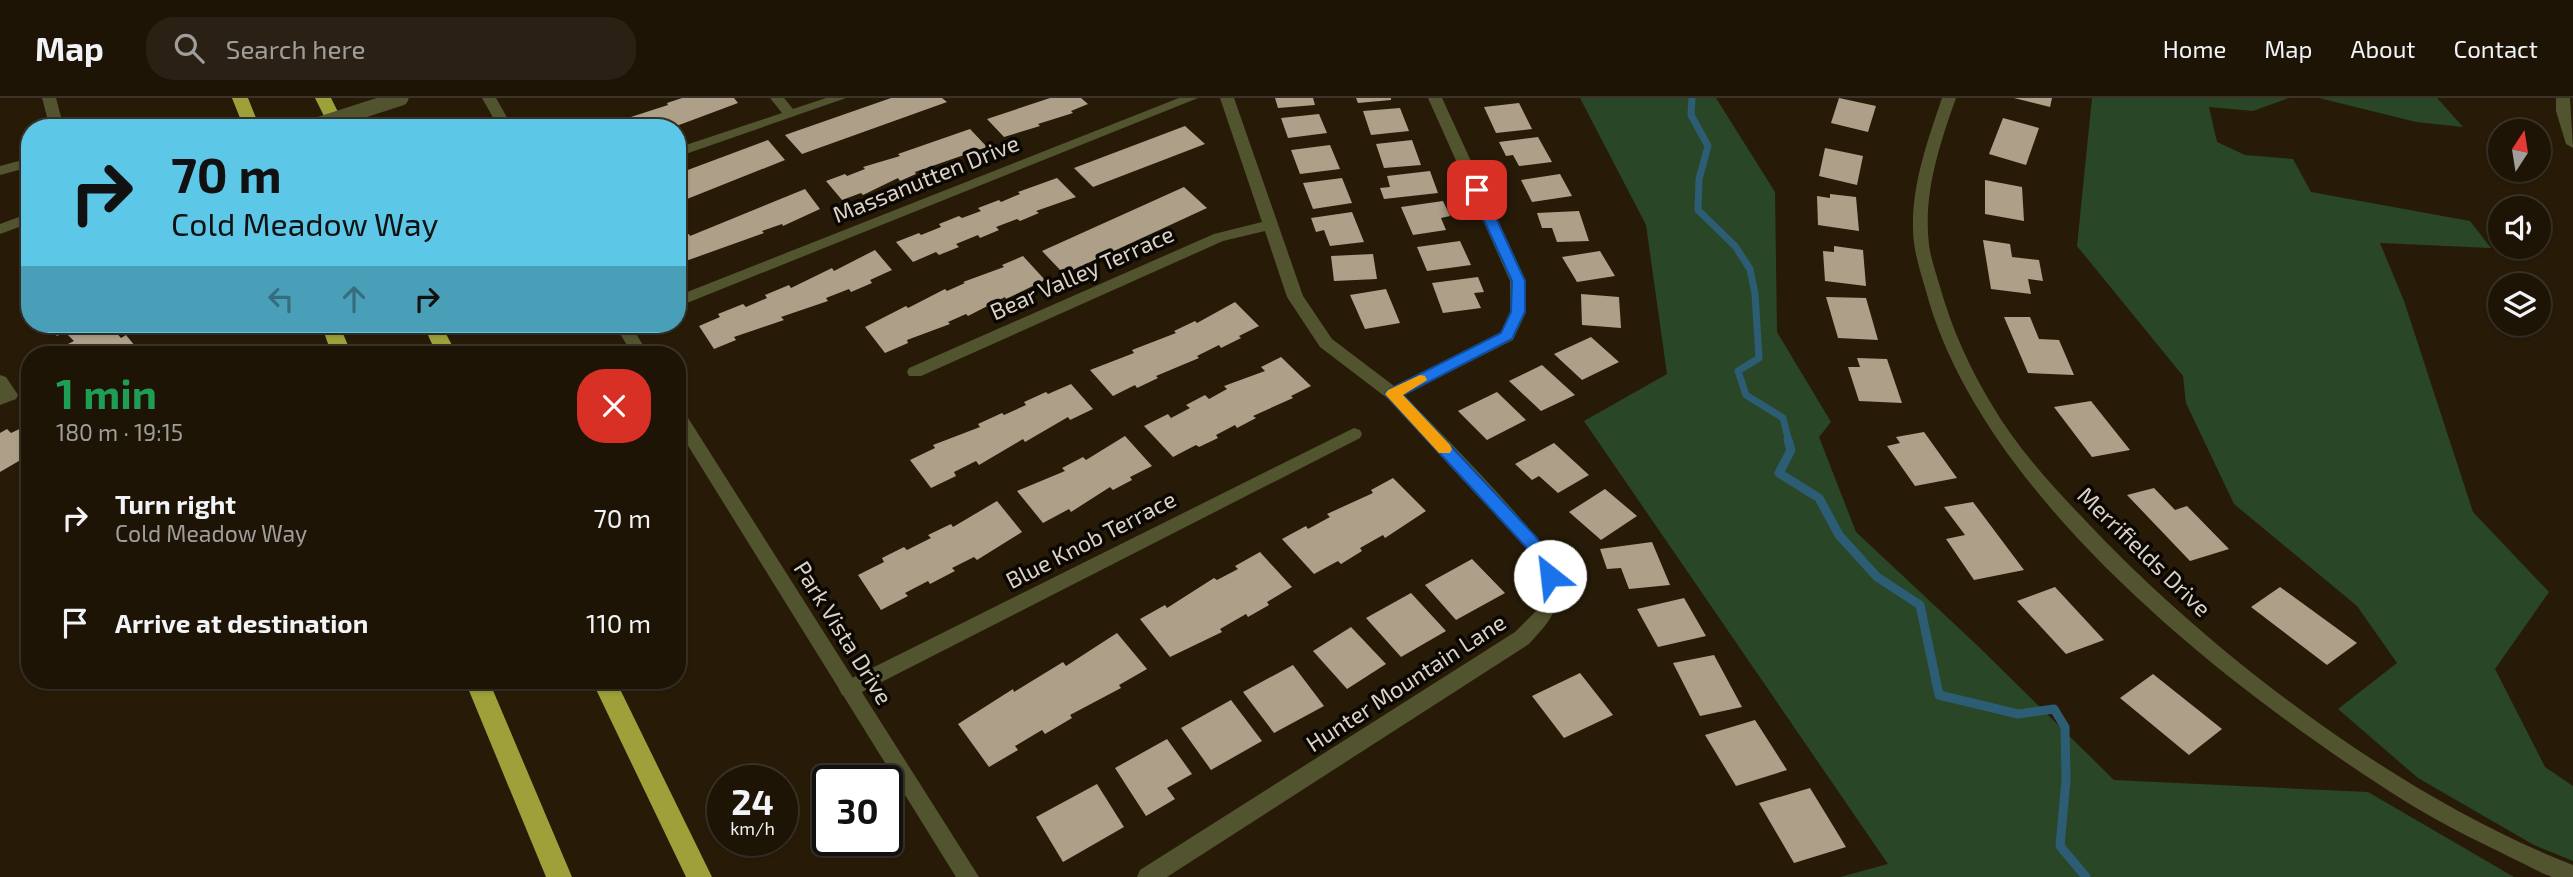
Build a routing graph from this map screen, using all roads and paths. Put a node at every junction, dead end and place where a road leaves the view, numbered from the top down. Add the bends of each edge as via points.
1 (48, 98) edge
2 (240, 98) edge
3 (323, 98) edge
4 (401, 98) edge
5 (489, 98) edge
6 (777, 98) edge
7 (839, 98) edge
8 (1191, 98) edge
9 (1227, 98) edge
10 (1435, 98) edge
11 (1949, 98) edge
12 (2563, 98) edge
13 (789, 115) junction
14 (54, 119) edge
15 (248, 119) edge
16 (334, 119) edge
17 (336, 119) edge
18 (501, 119) edge
19 (2573, 144) edge
20 (686, 150) edge
21 (21, 165) edge
22 (0, 171) edge
23 (21, 221) edge
24 (1270, 225) junction
25 (0, 229) edge
26 (686, 298) edge
27 (915, 372) dead end
28 (0, 381) edge
29 (1393, 394) junction
30 (0, 399) edge
31 (686, 428) edge
32 (1354, 435) dead end
33 (480, 689) edge
34 (608, 689) edge
35 (849, 689) junction
36 (2573, 874) edge
37 (559, 877) edge
38 (699, 877) edge
39 (968, 877) edge
40 (1148, 877) edge

1 - 14 street
2 - 15 highway
3 - 16 highway
4 - 17 street, bridge
5 - 18 street
6 - 13 street
7 - 13 street
8 - 26 street, Massanutten Drive
9 - 24 street, Hunter Mountain Lane
10 - 29 street via 1518,281 1518,312 1507,336
11 - 36 street, Merrifields Drive via 1920,202 1922,249 1940,319 1978,398 2045,491 2122,571 2231,666 2319,734 2411,794
12 - 19 street
13 - 20 street
21 - 22 street
23 - 25 street
24 - 27 street, Bear Valley Terrace via 1219,237
24 - 29 street, Hunter Mountain Lane via 1295,297 1326,343
28 - 30 street via 10,394
29 - 40 street, Hunter Mountain Lane via 1532,543 1550,576 1546,613 1522,638
31 - 35 street, Park Vista Drive
32 - 35 street, Blue Knob Terrace
33 - 37 highway
34 - 38 highway
35 - 39 street, Park Vista Drive

